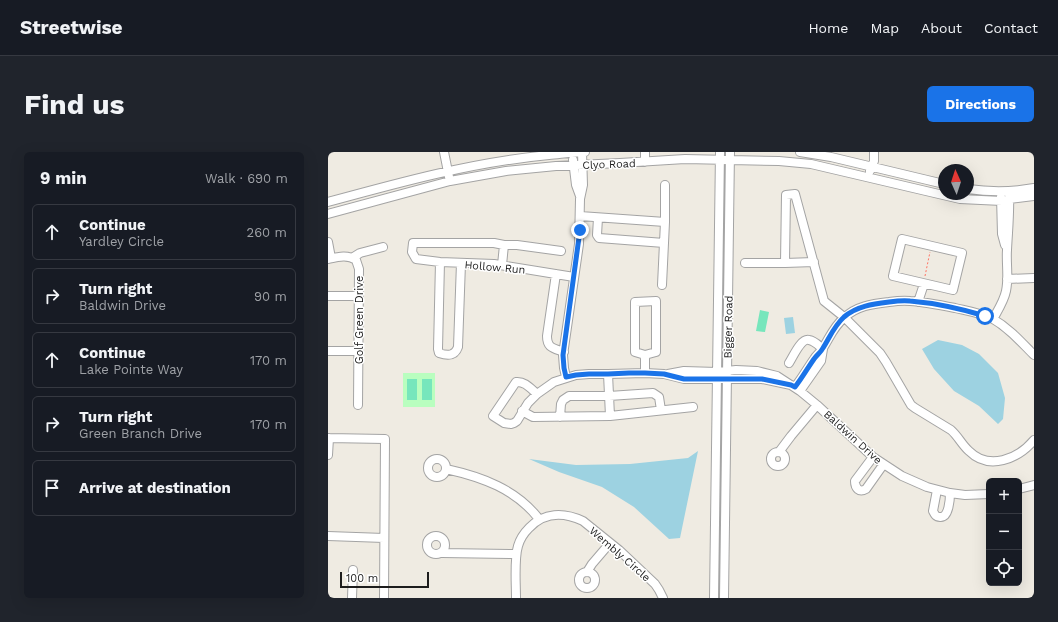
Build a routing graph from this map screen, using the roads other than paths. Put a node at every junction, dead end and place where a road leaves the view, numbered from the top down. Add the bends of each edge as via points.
1 (444, 152) edge
2 (582, 152) edge
3 (585, 152) edge
4 (645, 152) edge
5 (800, 152) edge
6 (572, 153) junction
7 (875, 153) edge
8 (720, 156) edge
9 (730, 156) edge
10 (645, 162) junction
11 (573, 165) junction
12 (582, 165) junction
13 (872, 167) junction
14 (448, 171) junction
15 (868, 177) junction
16 (450, 181) junction
17 (938, 183) edge
18 (665, 185) dead end
19 (1034, 188) edge
20 (974, 189) edge
21 (1005, 195) junction
22 (1034, 196) edge
23 (580, 199) junction
24 (328, 202) edge
25 (328, 214) edge
26 (580, 216) junction
27 (598, 218) junction
28 (665, 222) junction
29 (328, 242) edge
30 (664, 243) junction
31 (504, 245) junction
32 (383, 247) dead end
33 (561, 251) dead end
34 (330, 258) edge
35 (352, 258) junction
36 (440, 262) junction
37 (814, 262) junction
38 (461, 263) junction
39 (745, 263) dead end
40 (785, 263) junction
41 (502, 265) junction
42 (556, 274) junction
43 (574, 277) junction
44 (1034, 278) edge
45 (1007, 279) junction
46 (924, 284) junction
47 (662, 285) dead end
48 (328, 296) edge
49 (359, 296) junction
50 (918, 302) junction
51 (844, 317) junction
52 (993, 319) junction
53 (823, 349) junction
54 (328, 351) edge
55 (358, 351) junction
56 (564, 352) junction
57 (645, 355) junction
58 (1034, 355) edge
59 (789, 363) dead end
60 (645, 373) junction
61 (608, 374) junction
62 (727, 375) junction
63 (717, 376) junction
64 (566, 377) junction
65 (795, 388) junction
66 (537, 394) junction
67 (609, 396) junction
68 (817, 405) junction
69 (358, 406) dead end
70 (693, 407) dead end
71 (661, 410) junction
72 (522, 411) junction
73 (610, 416) junction
74 (560, 417) junction
75 (329, 438) edge
76 (1034, 440) edge
77 (779, 452) dead end
78 (328, 456) edge
79 (874, 457) junction
80 (883, 465) junction
81 (446, 469) dead end
82 (1034, 485) edge
83 (1022, 488) edge
84 (937, 490) junction
85 (950, 493) junction
86 (986, 494) edge
87 (540, 519) junction
88 (328, 536) edge
89 (384, 538) junction
90 (610, 542) junction
91 (442, 553) dead end
92 (516, 554) junction
93 (353, 570) dead end
94 (587, 572) dead end
95 (352, 598) edge
96 (384, 598) edge
97 (516, 598) edge
98 (663, 598) edge
99 (714, 598) edge
100 (724, 598) edge

1 - 14 street
2 - 3 street, Clyo Road
2 - 6 street, Clyo Road
2 - 12 street
4 - 10 street
5 - 13 street
6 - 11 street
6 - 14 street, Clyo Road via 519,158
7 - 13 street
8 - 9 street, Clyo Road
8 - 10 street, Clyo Road
8 - 63 street, Bigger Road
9 - 15 street, Clyo Road via 811,164
9 - 62 street, Bigger Road
10 - 12 street, Clyo Road
11 - 12 street, Clyo Road
11 - 16 street, Clyo Road via 506,171
11 - 23 street
12 - 23 street via 583,184
13 - 15 street
13 - 17 street
14 - 16 street
14 - 24 street, Clyo Road
15 - 21 street, Clyo Road via 960,199
16 - 25 street, Clyo Road
18 - 28 street
19 - 21 street, Clyo Road
20 - 21 street, Clyo Road
21 - 22 street, Clyo Road
21 - 45 street via 1008,234
23 - 26 street
26 - 27 street
26 - 43 street
27 - 28 street
27 - 30 street via 599,238
28 - 30 street
29 - 34 street
30 - 47 street
31 - 33 street
31 - 36 street, Hollow Run via 413,243 412,252 416,259
31 - 41 street
32 - 35 street via 360,253
34 - 35 street
35 - 49 street, Golf Green Drive via 356,260 359,269
36 - 38 street, Hollow Run
36 - 38 street via 438,349 439,353 447,355 457,351 458,347
37 - 40 street
37 - 40 street via 795,194 786,195
37 - 51 street via 824,301
38 - 41 street, Hollow Run
39 - 40 street
41 - 42 street, Hollow Run
42 - 43 street, Hollow Run
42 - 56 street via 546,336 551,348
43 - 56 street
44 - 45 street
45 - 52 street via 1004,298
46 - 46 street via 953,290 962,253 902,239 894,276
46 - 50 street
48 - 49 street
49 - 55 street, Golf Green Drive
50 - 51 street via 866,305
50 - 52 street via 976,313
51 - 53 street via 833,330
51 - 76 street via 880,353 911,405 951,430 975,456 982,460 1000,462 1014,457
52 - 58 street via 1011,331
53 - 59 street via 806,339
53 - 65 street
54 - 55 street
55 - 69 street, Golf Green Drive
56 - 64 street
57 - 57 street via 635,352 635,302 656,301 656,352
57 - 60 street
60 - 61 street, Baldwin Drive
60 - 63 street, Baldwin Drive via 684,379
61 - 64 street, Baldwin Drive
61 - 67 street
62 - 63 street, Baldwin Drive
62 - 65 street, Baldwin Drive via 762,379
62 - 100 street, Bigger Road
63 - 99 street, Bigger Road
64 - 66 street, Baldwin Drive via 550,384
65 - 68 street, Baldwin Drive
66 - 72 street, Baldwin Drive
66 - 72 street, Baldwin Drive via 523,383 516,382 493,416 508,424 514,423
67 - 71 street via 653,393 659,398
67 - 73 street
67 - 74 street via 569,396 560,404
68 - 77 street
68 - 79 street, Baldwin Drive
70 - 71 street
71 - 73 street
72 - 74 street via 533,417
73 - 74 street
75 - 78 street
75 - 89 street via 385,440
79 - 80 street, Baldwin Drive
79 - 80 street via 855,482 858,489 866,490
80 - 84 street, Baldwin Drive via 913,482
81 - 87 street via 466,473 501,487 517,497
82 - 83 street
84 - 85 street, Baldwin Drive
84 - 85 street via 933,510 939,517 947,514
85 - 86 street, Baldwin Drive
87 - 90 street, Wembly Circle via 554,515 576,518
87 - 92 street via 522,537
88 - 89 street
89 - 96 street
90 - 94 street
90 - 98 street, Wembly Circle via 655,584
91 - 92 street
92 - 97 street
93 - 95 street

